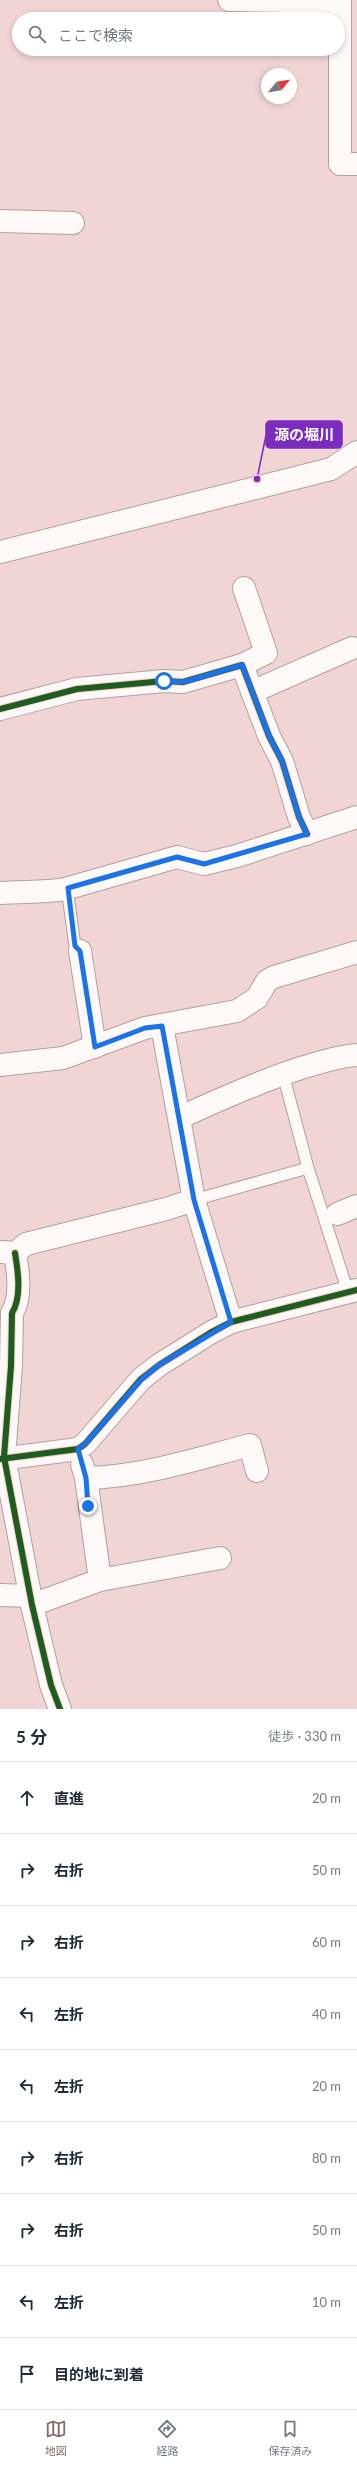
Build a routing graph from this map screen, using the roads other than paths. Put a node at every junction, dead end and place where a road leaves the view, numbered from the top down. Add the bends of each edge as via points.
1 (229, 0) edge
2 (340, 1) edge
3 (344, 12) edge
4 (348, 25) edge
5 (357, 164) edge
6 (0, 221) edge
7 (72, 223) dead end
8 (357, 452) edge
9 (0, 552) edge
10 (244, 588) dead end
11 (352, 648) dead end
12 (242, 665) junction
13 (252, 692) junction
14 (0, 709) edge
15 (357, 819) edge
16 (307, 834) junction
17 (68, 888) junction
18 (0, 893) edge
19 (80, 951) joint
20 (357, 952) edge
21 (162, 1026) junction
22 (95, 1047) junction
23 (357, 1055) edge
24 (0, 1065) edge
25 (283, 1074) junction
26 (178, 1118) junction
27 (308, 1168) junction
28 (194, 1200) junction
29 (357, 1206) edge
30 (337, 1214) dead end
31 (7, 1253) edge
32 (353, 1291) edge
33 (6, 1318) edge
34 (231, 1322) junction
35 (78, 1449) junction
36 (2, 1458) edge
37 (257, 1471) dead end
38 (86, 1478) junction
39 (220, 1558) dead end
40 (100, 1580) junction
41 (0, 1596) edge
42 (31, 1601) junction
43 (60, 1709) edge

1 - 2 street
2 - 3 street
4 - 5 street via 340,164
6 - 7 street
8 - 9 street via 331,469
10 - 12 street via 266,653
11 - 13 street
12 - 13 street
12 - 14 street via 184,682 164,681 76,689
13 - 16 street via 282,761 299,817
15 - 16 street
16 - 17 street via 204,864 177,857
17 - 18 street via 47,892 33,890
17 - 19 lane via 75,946
19 - 22 street
20 - 21 street via 274,977 267,981 257,998 237,1011
21 - 22 street via 145,1028
21 - 26 street
22 - 24 street via 63,1058
23 - 25 street via 340,1056
25 - 26 street via 251,1085
25 - 27 lane
26 - 28 street
27 - 28 lane
27 - 32 lane
28 - 31 street via 26,1244
28 - 34 street
29 - 30 street
31 - 33 street via 18,1273 15,1307
32 - 34 street
33 - 36 street
34 - 35 street via 159,1365 141,1380
35 - 36 street
35 - 38 street
36 - 42 street
37 - 38 street via 250,1445 183,1463 108,1478
38 - 40 street
39 - 40 street
40 - 42 street
41 - 42 street
42 - 43 street via 51,1685

